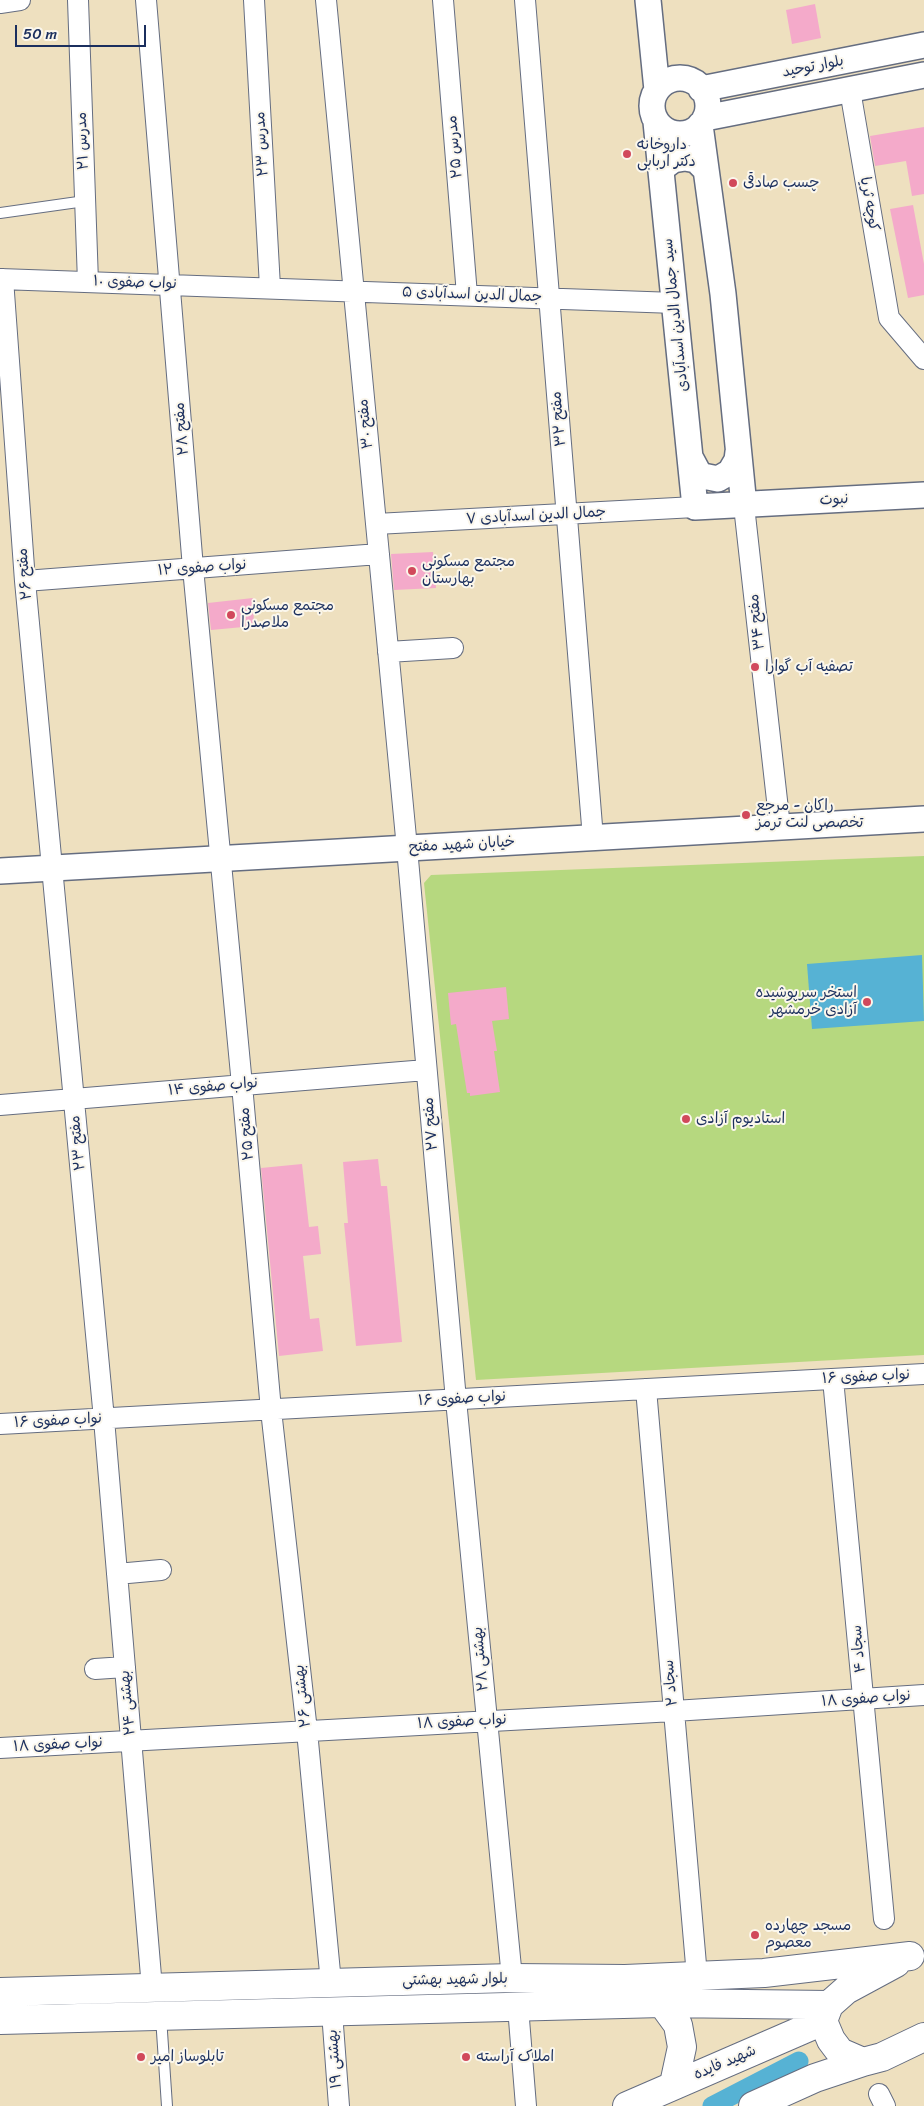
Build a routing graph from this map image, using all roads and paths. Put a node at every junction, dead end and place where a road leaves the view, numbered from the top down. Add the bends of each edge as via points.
1 (20, 0) edge
2 (78, 0) edge
3 (146, 0) edge
4 (254, 0) edge
5 (326, 0) edge
6 (444, 0) edge
7 (525, 0) edge
8 (649, 0) edge
9 (0, 3) edge
10 (924, 45) edge
11 (924, 75) edge
12 (694, 84) junction
13 (657, 90) junction
14 (850, 90) junction
15 (703, 121) junction
16 (656, 122) junction
17 (661, 169) junction
18 (706, 170) junction
19 (85, 201) junction
20 (0, 213) edge
21 (1, 279) edge
22 (88, 282) junction
23 (171, 284) junction
24 (270, 287) junction
25 (353, 290) junction
26 (467, 295) junction
27 (549, 297) junction
28 (674, 303) junction
29 (924, 359) edge
30 (738, 452) junction
31 (691, 459) junction
32 (924, 495) edge
33 (744, 506) junction
34 (696, 508) junction
35 (567, 514) junction
36 (376, 524) junction
37 (379, 554) junction
38 (193, 568) junction
39 (25, 581) junction
40 (453, 648) dead end
41 (388, 652) junction
42 (924, 819) edge
43 (780, 827) junction
44 (594, 838) junction
45 (406, 848) junction
46 (221, 858) junction
47 (51, 868) junction
48 (0, 871) edge
49 (426, 1070) junction
50 (242, 1085) junction
51 (74, 1099) junction
52 (0, 1105) edge
53 (924, 1374) edge
54 (834, 1379) junction
55 (646, 1389) junction
56 (456, 1400) junction
57 (271, 1410) junction
58 (104, 1419) junction
59 (0, 1424) edge
60 (161, 1570) dead end
61 (117, 1574) junction
62 (125, 1667) junction
63 (95, 1669) dead end
64 (924, 1695) edge
65 (864, 1700) junction
66 (674, 1711) junction
67 (487, 1720) junction
68 (307, 1730) junction
69 (132, 1741) junction
70 (0, 1748) edge
71 (884, 1919) dead end
72 (917, 1953) edge
73 (696, 1976) junction
74 (512, 1978) junction
75 (331, 1983) junction
76 (152, 1988) junction
77 (0, 1992) edge
78 (662, 2003) junction
79 (518, 2007) junction
80 (332, 2012) junction
81 (826, 2013) junction
82 (160, 2016) junction
83 (0, 2020) edge
84 (924, 2037) edge
85 (864, 2062) junction
86 (674, 2084) junction
87 (167, 2106) edge
88 (339, 2106) edge
89 (526, 2106) edge
90 (628, 2106) edge
91 (753, 2106) edge

1 - 9 street
2 - 19 street, مدرس ۲۱
3 - 23 street, مفتح ۲۸
4 - 24 street, مدرس ۲۳
5 - 25 street, مفتح ۳۰
6 - 26 street, مدرس ۲۵
7 - 27 street, مفتح ۳۲
8 - 12 street via 661,45 673,68
8 - 13 street
10 - 12 street, بلوار توحید
11 - 14 street, بلوار توحید
12 - 13 street via 670,80
12 - 15 street via 707,103
13 - 16 street via 652,106
14 - 15 street, بلوار توحید
14 - 29 street, کوچه ثریا via 889,318
15 - 16 street via 694,130 678,134 669,132
15 - 18 street
16 - 17 street, سید جمال الدین اسدآبادی
17 - 18 street via 673,160 684,158 696,160
17 - 28 street, سید جمال الدین اسدآبادی
18 - 30 street via 723,294
19 - 20 lane
19 - 22 street, مدرس ۲۱
21 - 22 street, نواب صفوی ۱۰
21 - 39 street, مفتح ۲۶
22 - 23 street, نواب صفوی ۱۰
23 - 24 street, نواب صفوی ۱۰
23 - 38 street, مفتح ۲۸
24 - 25 street, جمال الدین اسدآبادی ۵
25 - 26 street, جمال الدین اسدآبادی ۵
25 - 36 street, مفتح ۳۰
26 - 27 street, جمال الدین اسدآبادی ۵
27 - 28 street, جمال الدین اسدآبادی ۵
27 - 35 street, مفتح ۳۲
28 - 31 street, سید جمال الدین اسدآبادی
30 - 31 street via 730,472 718,479 703,476
30 - 33 street
31 - 34 street, سید جمال الدین اسدآبادی
32 - 33 street, نبوت
33 - 34 street, نبوت
33 - 43 street, مفتح ۳۴
34 - 35 street, جمال الدین اسدآبادی ۷
35 - 36 street, جمال الدین اسدآبادی ۷
35 - 44 street, مفتح ۳۲
36 - 37 street, مفتح ۳۰
37 - 38 street, نواب صفوی ۱۲
37 - 41 street, مفتح ۳۰
38 - 39 street, نواب صفوی ۱۲
38 - 46 street, مفتح ۲۸
39 - 47 street, مفتح ۲۶
40 - 41 street
41 - 45 street, مفتح ۳۰
42 - 43 street, خیابان شهید مفتح
43 - 44 street, خیابان شهید مفتح
44 - 45 street, خیابان شهید مفتح
45 - 46 street, خیابان شهید مفتح
45 - 49 street, مفتح ۲۷
46 - 47 street, خیابان شهید مفتح
46 - 50 street, مفتح ۲۵
47 - 48 street, خیابان شهید مفتح
47 - 51 street, مفتح ۲۳
49 - 50 street, نواب صفوی ۱۴
49 - 56 street, مفتح ۲۷
50 - 51 street, نواب صفوی ۱۴
50 - 57 street, مفتح ۲۵
51 - 52 street, نواب صفوی ۱۴
51 - 58 street, مفتح ۲۳
53 - 54 street, نواب صفوی ۱۶
54 - 55 street, نواب صفوی ۱۶
54 - 65 street, سجاد ۴
55 - 56 street, نواب صفوی ۱۶
55 - 66 street, سجاد ۲
56 - 57 street, نواب صفوی ۱۶
56 - 67 street, بهشتی ۲۸
57 - 58 street, نواب صفوی ۱۶
57 - 68 street, بهشتی ۲۶
58 - 59 street, نواب صفوی ۱۶
58 - 61 street, بهشتی ۲۴
60 - 61 street
61 - 62 street, بهشتی ۲۴
62 - 63 street
62 - 69 street, بهشتی ۲۴
64 - 65 street, نواب صفوی ۱۸
65 - 66 street, نواب صفوی ۱۸
65 - 71 street, سجاد ۴
66 - 67 street, نواب صفوی ۱۸
66 - 73 street, سجاد ۲
67 - 68 street, نواب صفوی ۱۸
67 - 74 street, بهشتی ۲۸
68 - 69 street, نواب صفوی ۱۸
68 - 75 street, بهشتی ۲۶
69 - 70 street, نواب صفوی ۱۸
69 - 76 street, بهشتی ۲۴
72 - 73 main road, بلوار شهید بهشتی via 764,1973
72 - 81 main road, شهید فایده via 846,1990
73 - 74 main road, بلوار شهید بهشتی
74 - 75 main road, بلوار شهید بهشتی
75 - 76 main road, بلوار شهید بهشتی
76 - 77 main road, بلوار شهید بهشتی
78 - 79 main road, بلوار شهید بهشتی
78 - 81 main road, بلوار شهید بهشتی
78 - 86 main road via 678,2025 682,2047
79 - 80 main road, بلوار شهید بهشتی
79 - 89 street
80 - 82 main road, بلوار شهید بهشتی
80 - 88 street, بهشتی ۱۹
81 - 85 main road via 831,2040 840,2052
81 - 86 main road, شهید فایده
82 - 83 main road, بلوار شهید بهشتی
82 - 87 lane
84 - 85 main road
85 - 91 main road via 815,2078
86 - 90 main road, شهید فایده

